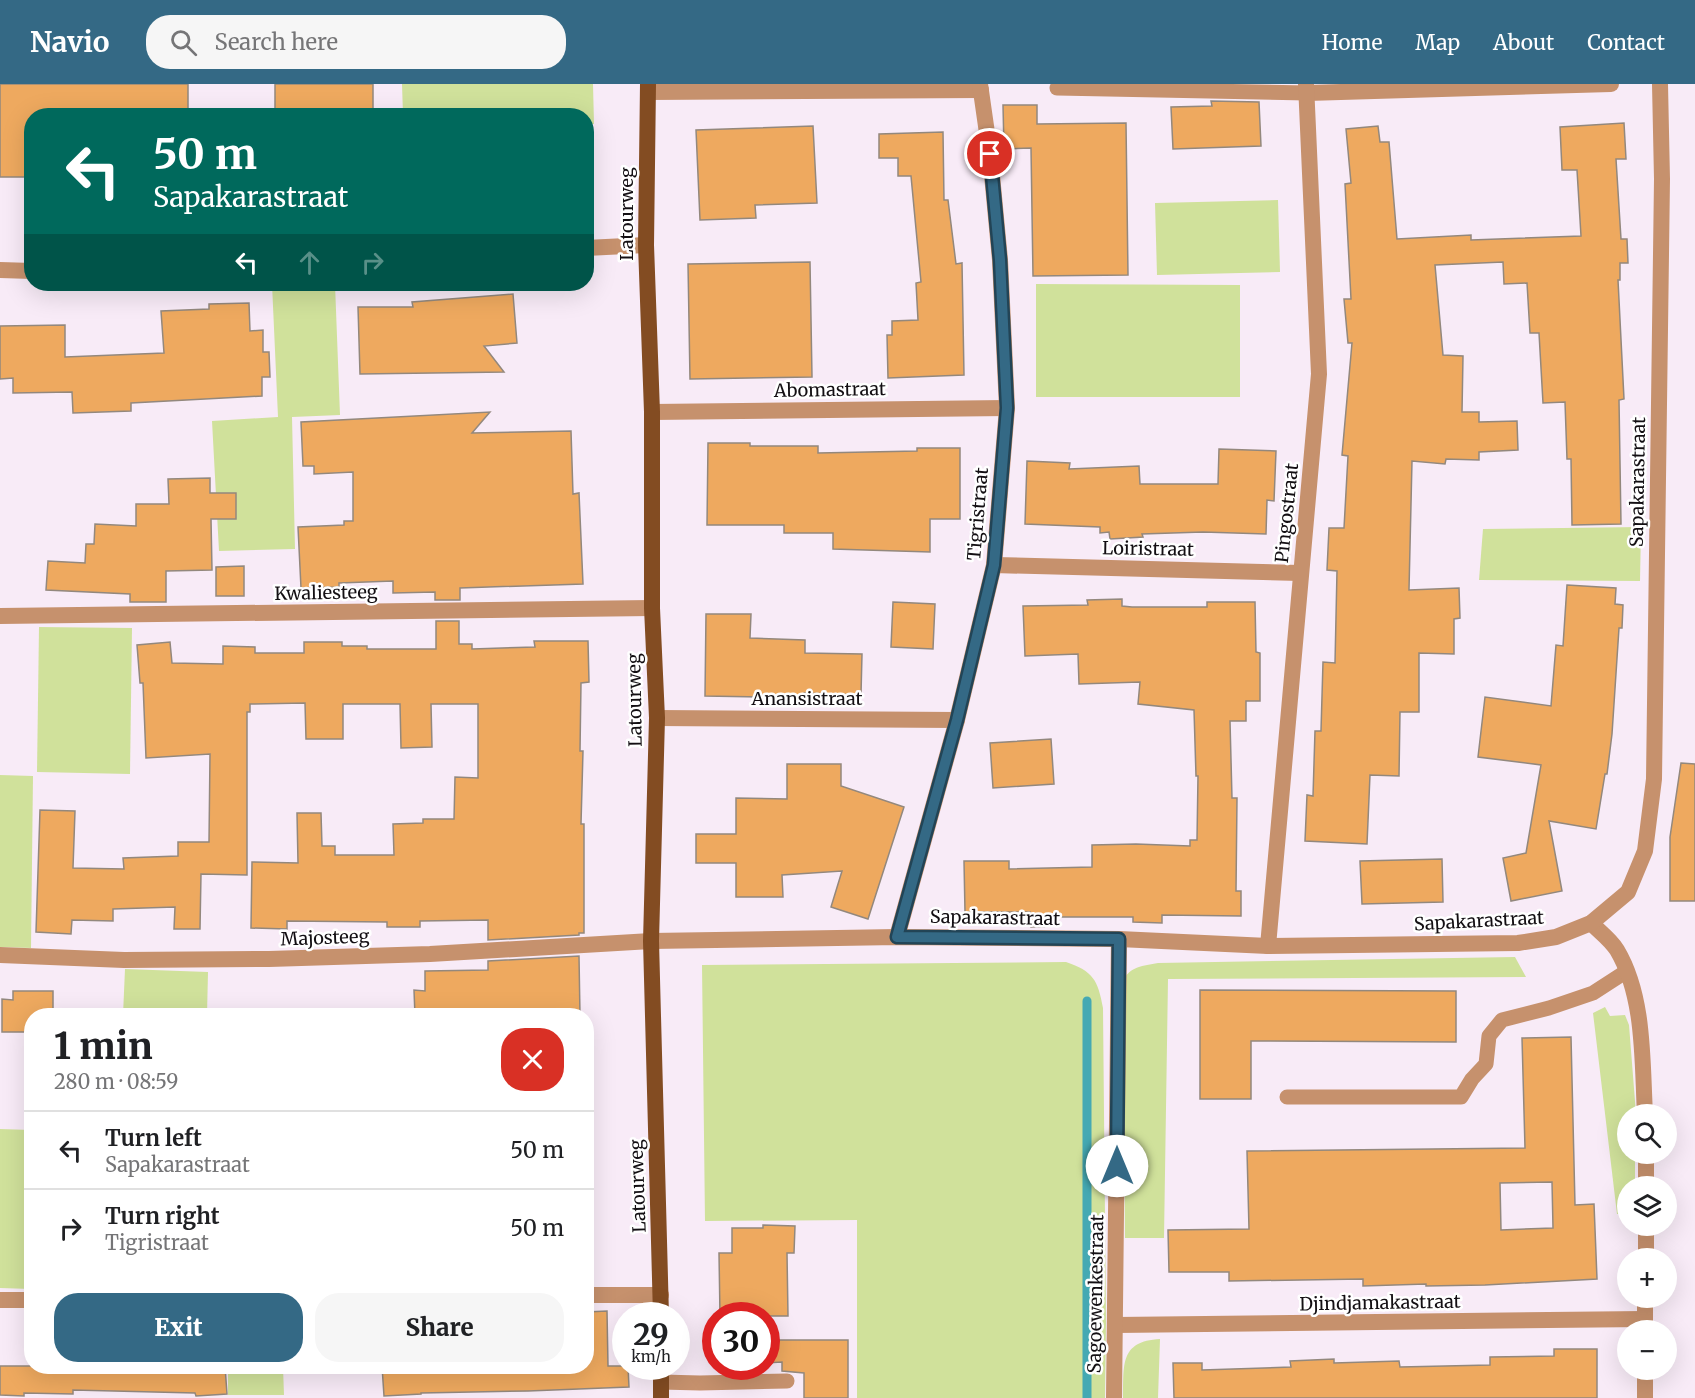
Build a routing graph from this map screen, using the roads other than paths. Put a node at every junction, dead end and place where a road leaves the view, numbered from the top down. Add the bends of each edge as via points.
1 (1611, 84) edge
2 (1660, 84) edge
3 (980, 87) edge
4 (648, 88) edge
5 (1057, 88) dead end
6 (1307, 88) edge
7 (646, 245) junction
8 (594, 248) edge
9 (0, 270) edge
10 (24, 271) edge
11 (1007, 408) junction
12 (652, 412) junction
13 (994, 565) junction
14 (1300, 573) junction
15 (652, 608) junction
16 (0, 616) edge
17 (657, 718) junction
18 (957, 720) junction
19 (1591, 923) junction
20 (897, 937) junction
21 (1119, 939) junction
22 (651, 940) junction
23 (1268, 946) junction
24 (0, 954) edge
25 (1628, 971) junction
26 (1287, 1097) dead end
27 (1645, 1104) edge
28 (594, 1295) edge
29 (661, 1295) junction
30 (0, 1300) edge
31 (24, 1300) edge
32 (661, 1302) edge
33 (1116, 1325) junction
34 (1617, 1325) edge
35 (1645, 1380) edge
36 (787, 1381) dead end
37 (661, 1382) edge
38 (1114, 1398) edge
39 (1646, 1398) edge

1 - 6 street
2 - 19 street, Sapakarastraat via 1654,778 1645,851 1628,892
3 - 4 street
3 - 11 street, Tigristraat via 1000,260
4 - 7 main road, Latourweg
5 - 6 lane
6 - 14 street, Pingostraat via 1319,374
7 - 8 street
7 - 12 main road, Latourweg
9 - 10 street
11 - 12 street, Abomastraat
11 - 13 street, Tigristraat
12 - 15 main road, Latourweg
13 - 14 street, Loiristraat
13 - 18 street, Tigristraat
14 - 23 street, Pingostraat
15 - 16 street, Kwaliesteeg
15 - 17 main road, Latourweg
17 - 18 street, Anansistraat
17 - 22 main road, Latourweg
18 - 20 street, Tigristraat
19 - 23 street, Sapakarastraat via 1556,937 1518,943
19 - 25 street via 1616,948
20 - 21 street, Sapakarastraat
20 - 22 street, Sapakarastraat
21 - 23 street, Sapakarastraat
21 - 33 street, Sagoewenkestraat
22 - 24 street, Majosteeg via 430,954 269,959 124,960
22 - 29 main road, Latourweg
25 - 26 lane via 1593,993 1502,1020 1489,1036 1485,1064 1461,1097
25 - 27 street via 1641,1023
28 - 29 street
29 - 32 main road, Latourweg
30 - 31 street
33 - 34 street, Djindjamakastraat
33 - 38 street, Sagoewenkestraat
35 - 39 street
36 - 37 lane

